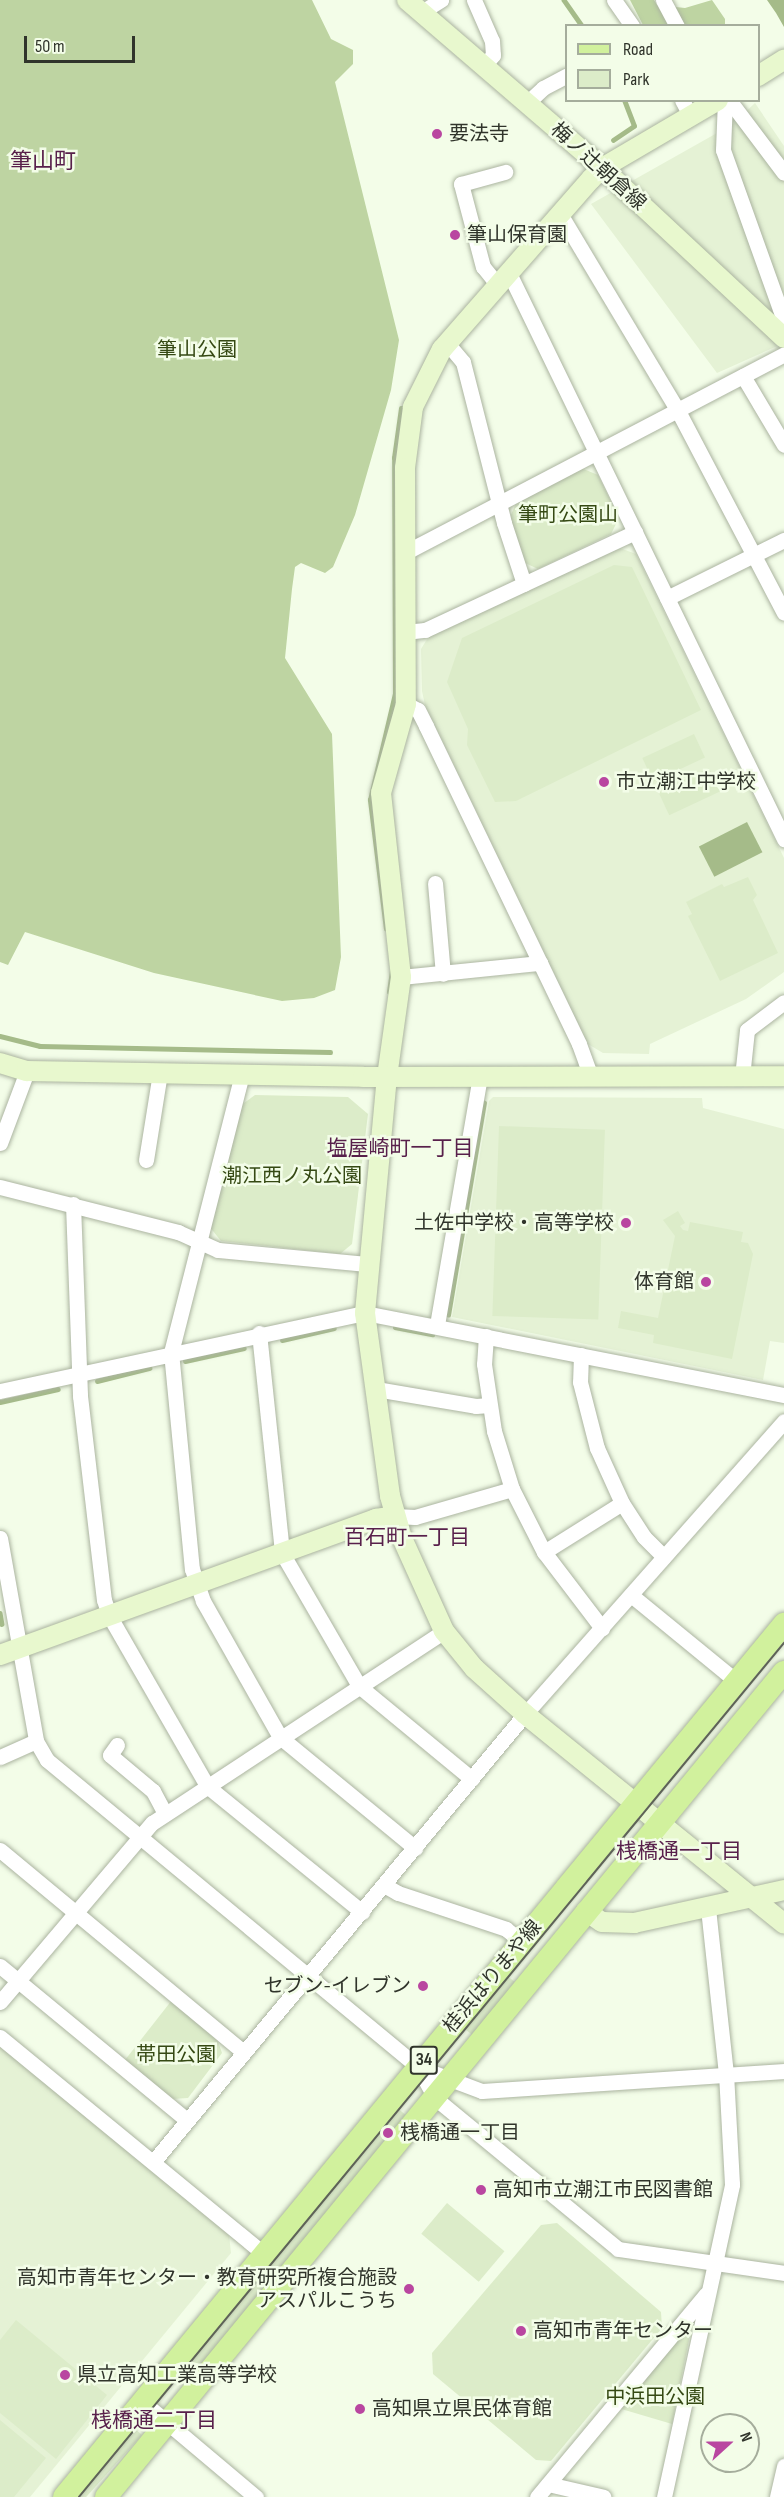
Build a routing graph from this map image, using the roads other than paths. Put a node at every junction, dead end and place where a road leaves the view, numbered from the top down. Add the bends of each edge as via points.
1 (441, 0) edge
2 (474, 0) edge
3 (614, 0) edge
4 (663, 0) edge
5 (413, 6) edge
6 (631, 24) edge
7 (676, 24) edge
8 (784, 60) edge
9 (483, 67) junction
10 (760, 75) edge
11 (565, 77) edge
12 (711, 102) edge
13 (727, 102) edge
14 (729, 102) edge
15 (526, 104) junction
16 (686, 109) edge
17 (602, 168) junction
18 (505, 172) dead end
19 (784, 173) edge
20 (559, 212) junction
21 (502, 277) junction
22 (784, 320) edge
23 (784, 338) edge
24 (447, 343) junction
25 (784, 354) edge
26 (742, 376) junction
27 (677, 409) junction
28 (784, 445) edge
29 (597, 451) junction
30 (500, 502) junction
31 (634, 532) junction
32 (784, 540) edge
33 (406, 552) junction
34 (755, 555) junction
35 (524, 584) junction
36 (667, 598) junction
37 (784, 613) edge
38 (405, 632) junction
39 (406, 704) junction
40 (784, 839) edge
41 (435, 883) dead end
42 (540, 963) junction
43 (443, 974) junction
44 (401, 977) junction
45 (784, 1002) edge
46 (0, 1064) edge
47 (27, 1071) junction
48 (160, 1073) junction
49 (242, 1074) junction
50 (387, 1076) junction
51 (480, 1076) junction
52 (784, 1076) edge
53 (591, 1077) junction
54 (742, 1077) junction
55 (0, 1143) edge
56 (146, 1160) dead end
57 (0, 1186) edge
58 (73, 1204) junction
59 (197, 1243) junction
60 (367, 1264) junction
61 (365, 1313) junction
62 (437, 1325) junction
63 (259, 1333) junction
64 (486, 1336) junction
65 (171, 1352) junction
66 (581, 1355) junction
67 (78, 1374) junction
68 (375, 1389) junction
69 (0, 1391) edge
70 (784, 1395) edge
71 (489, 1405) junction
72 (784, 1421) edge
73 (512, 1489) junction
74 (622, 1503) junction
75 (395, 1516) junction
76 (0, 1538) edge
77 (282, 1552) junction
78 (544, 1552) junction
79 (664, 1557) junction
80 (197, 1585) junction
81 (631, 1596) junction
82 (110, 1617) junction
83 (784, 1624) edge
84 (602, 1628) junction
85 (444, 1631) junction
86 (21, 1649) junction
87 (0, 1655) edge
88 (784, 1672) edge
89 (736, 1681) junction
90 (359, 1686) junction
91 (525, 1714) junction
92 (280, 1737) junction
93 (36, 1742) junction
94 (117, 1745) dead end
95 (0, 1757) edge
96 (472, 1779) junction
97 (207, 1786) junction
98 (635, 1805) junction
99 (165, 1814) junction
100 (659, 1825) junction
101 (138, 1836) junction
102 (415, 1848) junction
103 (0, 1850) edge
104 (384, 1885) junction
105 (784, 1890) edge
106 (749, 1899) junction
107 (708, 1908) junction
108 (586, 1911) junction
109 (75, 1912) junction
110 (362, 1912) junction
111 (784, 1924) edge
112 (522, 1942) junction
113 (0, 1966) edge
114 (307, 1977) junction
115 (17, 1981) junction
116 (0, 2002) edge
117 (0, 2037) edge
118 (243, 2052) junction
119 (418, 2067) junction
120 (784, 2071) edge
121 (726, 2074) junction
122 (441, 2089) junction
123 (187, 2120) junction
124 (153, 2162) junction
125 (265, 2255) junction
126 (715, 2264) junction
127 (784, 2273) edge
128 (709, 2291) junction
129 (143, 2402) junction
130 (166, 2423) junction
131 (784, 2466) edge
132 (546, 2490) edge
133 (64, 2497) edge
134 (106, 2497) edge
135 (256, 2497) edge
136 (537, 2497) edge
137 (604, 2497) edge
138 (664, 2497) edge
139 (777, 2497) edge

1 - 5 street
2 - 9 street via 492,41 493,55
3 - 6 street
4 - 7 street
5 - 9 street, 梅ノ辻朝倉線
8 - 10 street
9 - 15 street, 梅ノ辻朝倉線
11 - 15 street via 543,88
12 - 16 street
13 - 22 street via 723,150
14 - 19 street
15 - 17 street, 梅ノ辻朝倉線
16 - 17 street
17 - 20 street
17 - 23 street, 梅ノ辻朝倉線
18 - 21 street via 461,184 483,267
20 - 21 street
20 - 27 street
21 - 24 street
21 - 29 street
24 - 30 street via 463,362
24 - 33 street via 423,383 407,438
25 - 26 street
26 - 27 street
26 - 28 street
27 - 29 street
27 - 34 street
29 - 30 street
29 - 31 street
30 - 33 street
30 - 35 street
31 - 35 street
31 - 36 street
32 - 34 street
33 - 38 street
34 - 36 street
34 - 37 street
35 - 38 street via 425,630
36 - 40 street
38 - 39 street
39 - 42 street via 418,710
39 - 44 street via 381,793 380,810
41 - 43 street
42 - 43 street
42 - 53 street
43 - 44 street
44 - 50 street
45 - 54 street via 747,1030
46 - 47 street
47 - 48 street
47 - 55 street
48 - 49 street
48 - 56 street
49 - 50 street
49 - 59 street
50 - 51 street
50 - 60 street
51 - 53 street
51 - 62 street
52 - 54 street
53 - 54 street
57 - 58 street
58 - 59 street via 178,1233
58 - 67 street
59 - 60 street via 218,1250
59 - 65 street
60 - 61 street
61 - 62 street
61 - 63 street
61 - 68 street
62 - 64 street
63 - 65 street
63 - 77 street
64 - 66 street
64 - 71 street via 484,1364
65 - 67 street
65 - 80 street
66 - 70 street
66 - 74 street via 586,1412
67 - 69 street
67 - 82 street via 104,1600
68 - 71 street
68 - 75 street
71 - 73 street via 499,1454
72 - 79 street
73 - 75 street via 415,1518
73 - 78 street
74 - 78 street
74 - 79 street via 644,1537
75 - 77 street via 376,1518
75 - 85 street
76 - 86 street
77 - 80 street
77 - 90 street
78 - 84 street
79 - 81 street
80 - 82 street
80 - 92 street
81 - 84 street
81 - 89 street
82 - 86 street
82 - 97 street
83 - 89 main road, 桂浜はりまや線 / 34
84 - 91 street
85 - 90 street
85 - 91 street via 474,1668
86 - 87 street
86 - 93 street
88 - 100 main road, 桂浜はりまや線 / 34
89 - 98 main road, 桂浜はりまや線 / 34
90 - 92 street
90 - 96 street
91 - 96 street
91 - 98 street
92 - 97 street
92 - 102 street
93 - 95 street
93 - 101 street via 47,1760
94 - 99 street via 110,1755 153,1791
96 - 102 street
97 - 99 street
97 - 110 street
98 - 100 street
98 - 112 main road, 桂浜はりまや線 / 34
99 - 101 street
100 - 106 street
100 - 108 main road, 桂浜はりまや線 / 34
101 - 109 street
101 - 114 street
102 - 104 street
103 - 109 street
104 - 110 street
104 - 112 street via 506,1929
105 - 106 street
106 - 107 street
106 - 111 street
107 - 108 street via 634,1923 602,1922
107 - 121 street
108 - 122 main road, 桂浜はりまや線 / 34
109 - 115 street
109 - 118 street
110 - 114 street
112 - 119 main road, 桂浜はりまや線 / 34
113 - 115 street
114 - 118 street
114 - 119 street
115 - 116 street
115 - 123 street
117 - 124 street
118 - 123 street
119 - 122 street
119 - 122 street
119 - 125 main road, 桂浜はりまや線 / 34
120 - 121 street
121 - 122 street via 482,2091
121 - 126 street via 732,2184
122 - 126 street via 618,2249
122 - 130 main road, 桂浜はりまや線 / 34
123 - 124 street
124 - 125 street
125 - 129 main road, 桂浜はりまや線 / 34
126 - 127 street
126 - 128 street
128 - 132 street
128 - 138 street
129 - 130 street
129 - 133 main road, 桂浜はりまや線 / 34
130 - 134 main road, 桂浜はりまや線 / 34
130 - 135 street
131 - 139 street
132 - 136 street
132 - 137 street

